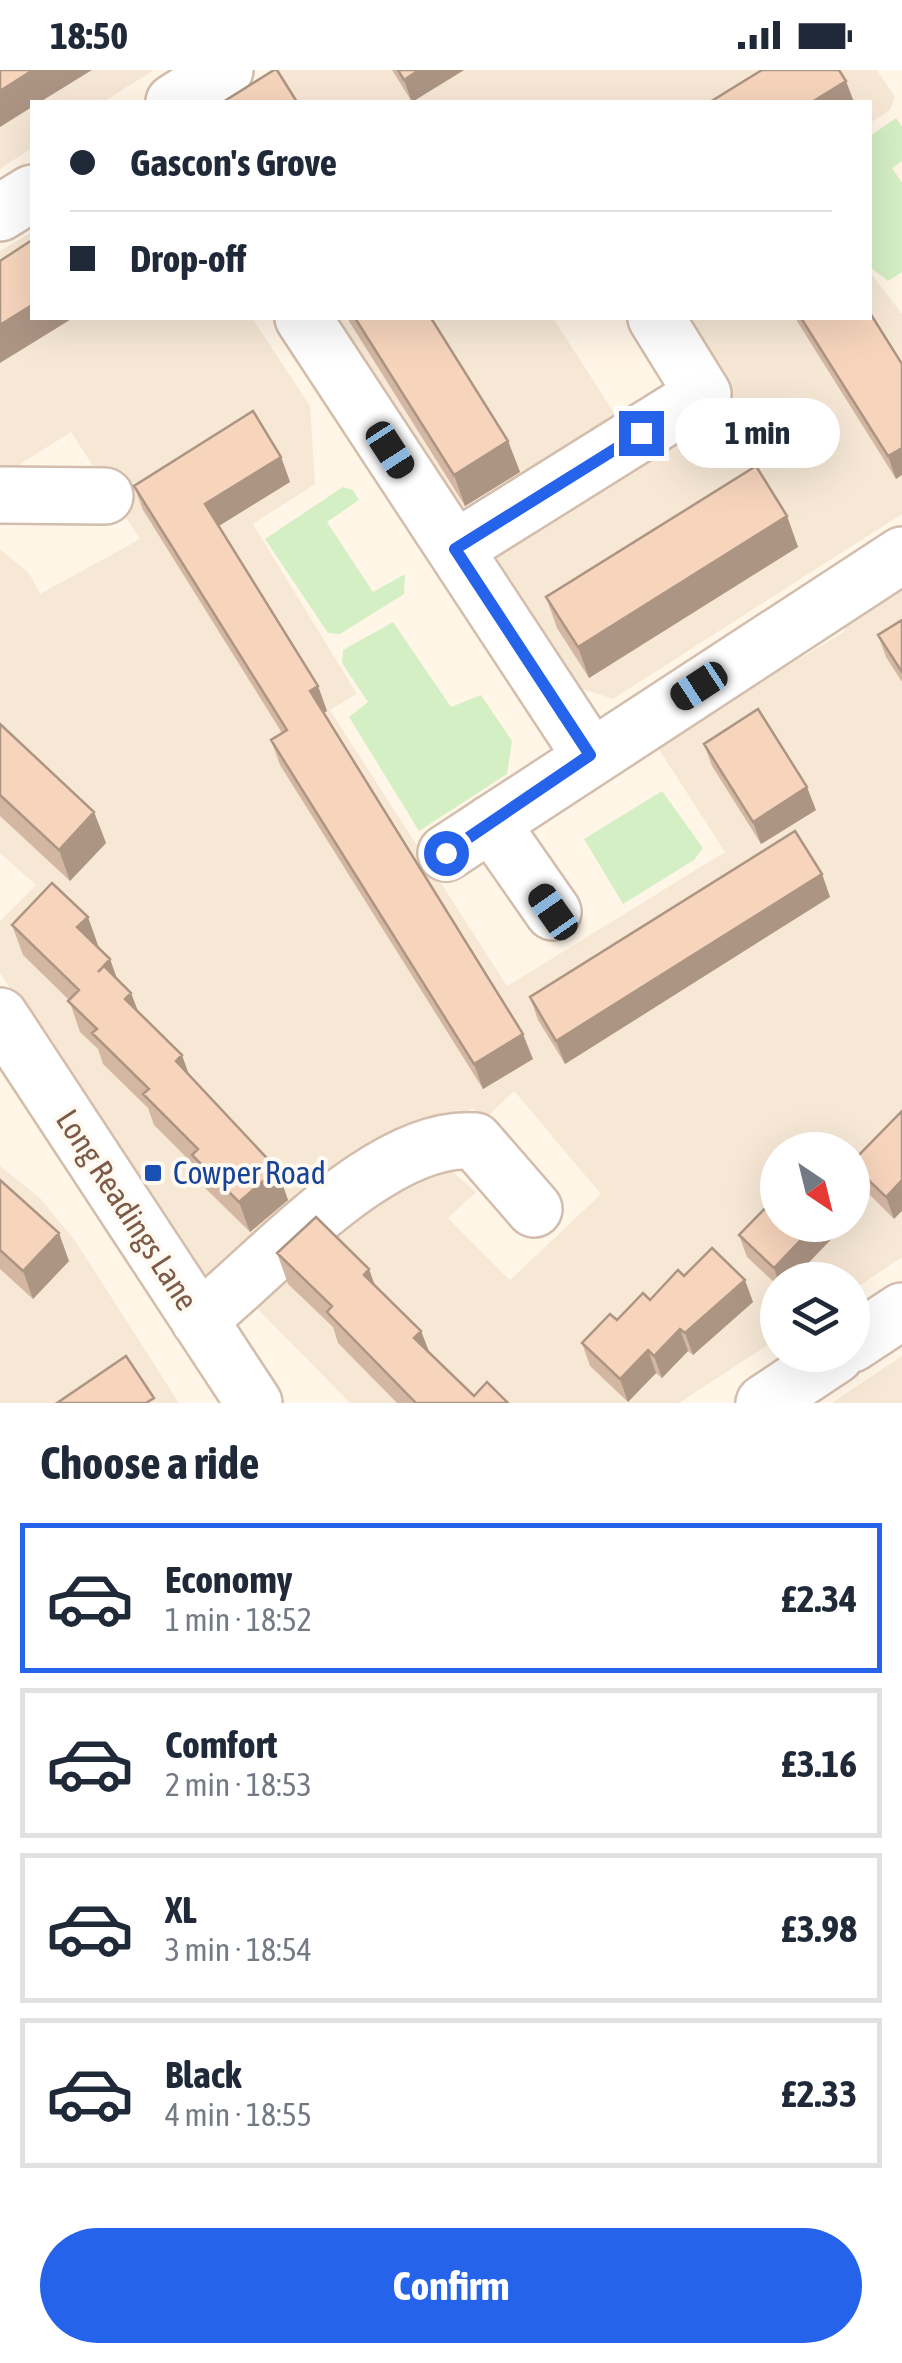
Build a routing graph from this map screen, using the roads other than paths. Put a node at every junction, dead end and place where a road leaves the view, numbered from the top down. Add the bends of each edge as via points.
1 (225, 70) edge
2 (177, 100) edge
3 (30, 194) edge
4 (0, 214) edge
5 (304, 320) edge
6 (657, 320) edge
7 (0, 496) edge
8 (105, 496) dead end
9 (455, 549) junction
10 (902, 555) edge
11 (590, 755) junction
12 (491, 823) junction
13 (446, 853) dead end
14 (553, 912) dead end
15 (0, 1016) edge
16 (534, 1208) dead end
17 (902, 1311) edge
18 (199, 1320) junction
19 (870, 1332) edge
20 (810, 1372) edge
21 (254, 1403) edge
22 (764, 1403) edge

1 - 2 street
3 - 4 street
5 - 9 street
6 - 9 street via 703,394
7 - 8 street
9 - 11 street
10 - 11 street
11 - 12 street
12 - 13 street
12 - 14 street
15 - 18 street, Long Readings Lane
16 - 18 street via 475,1141 448,1139 352,1186
17 - 19 street
18 - 21 street, Long Readings Lane
20 - 22 street

